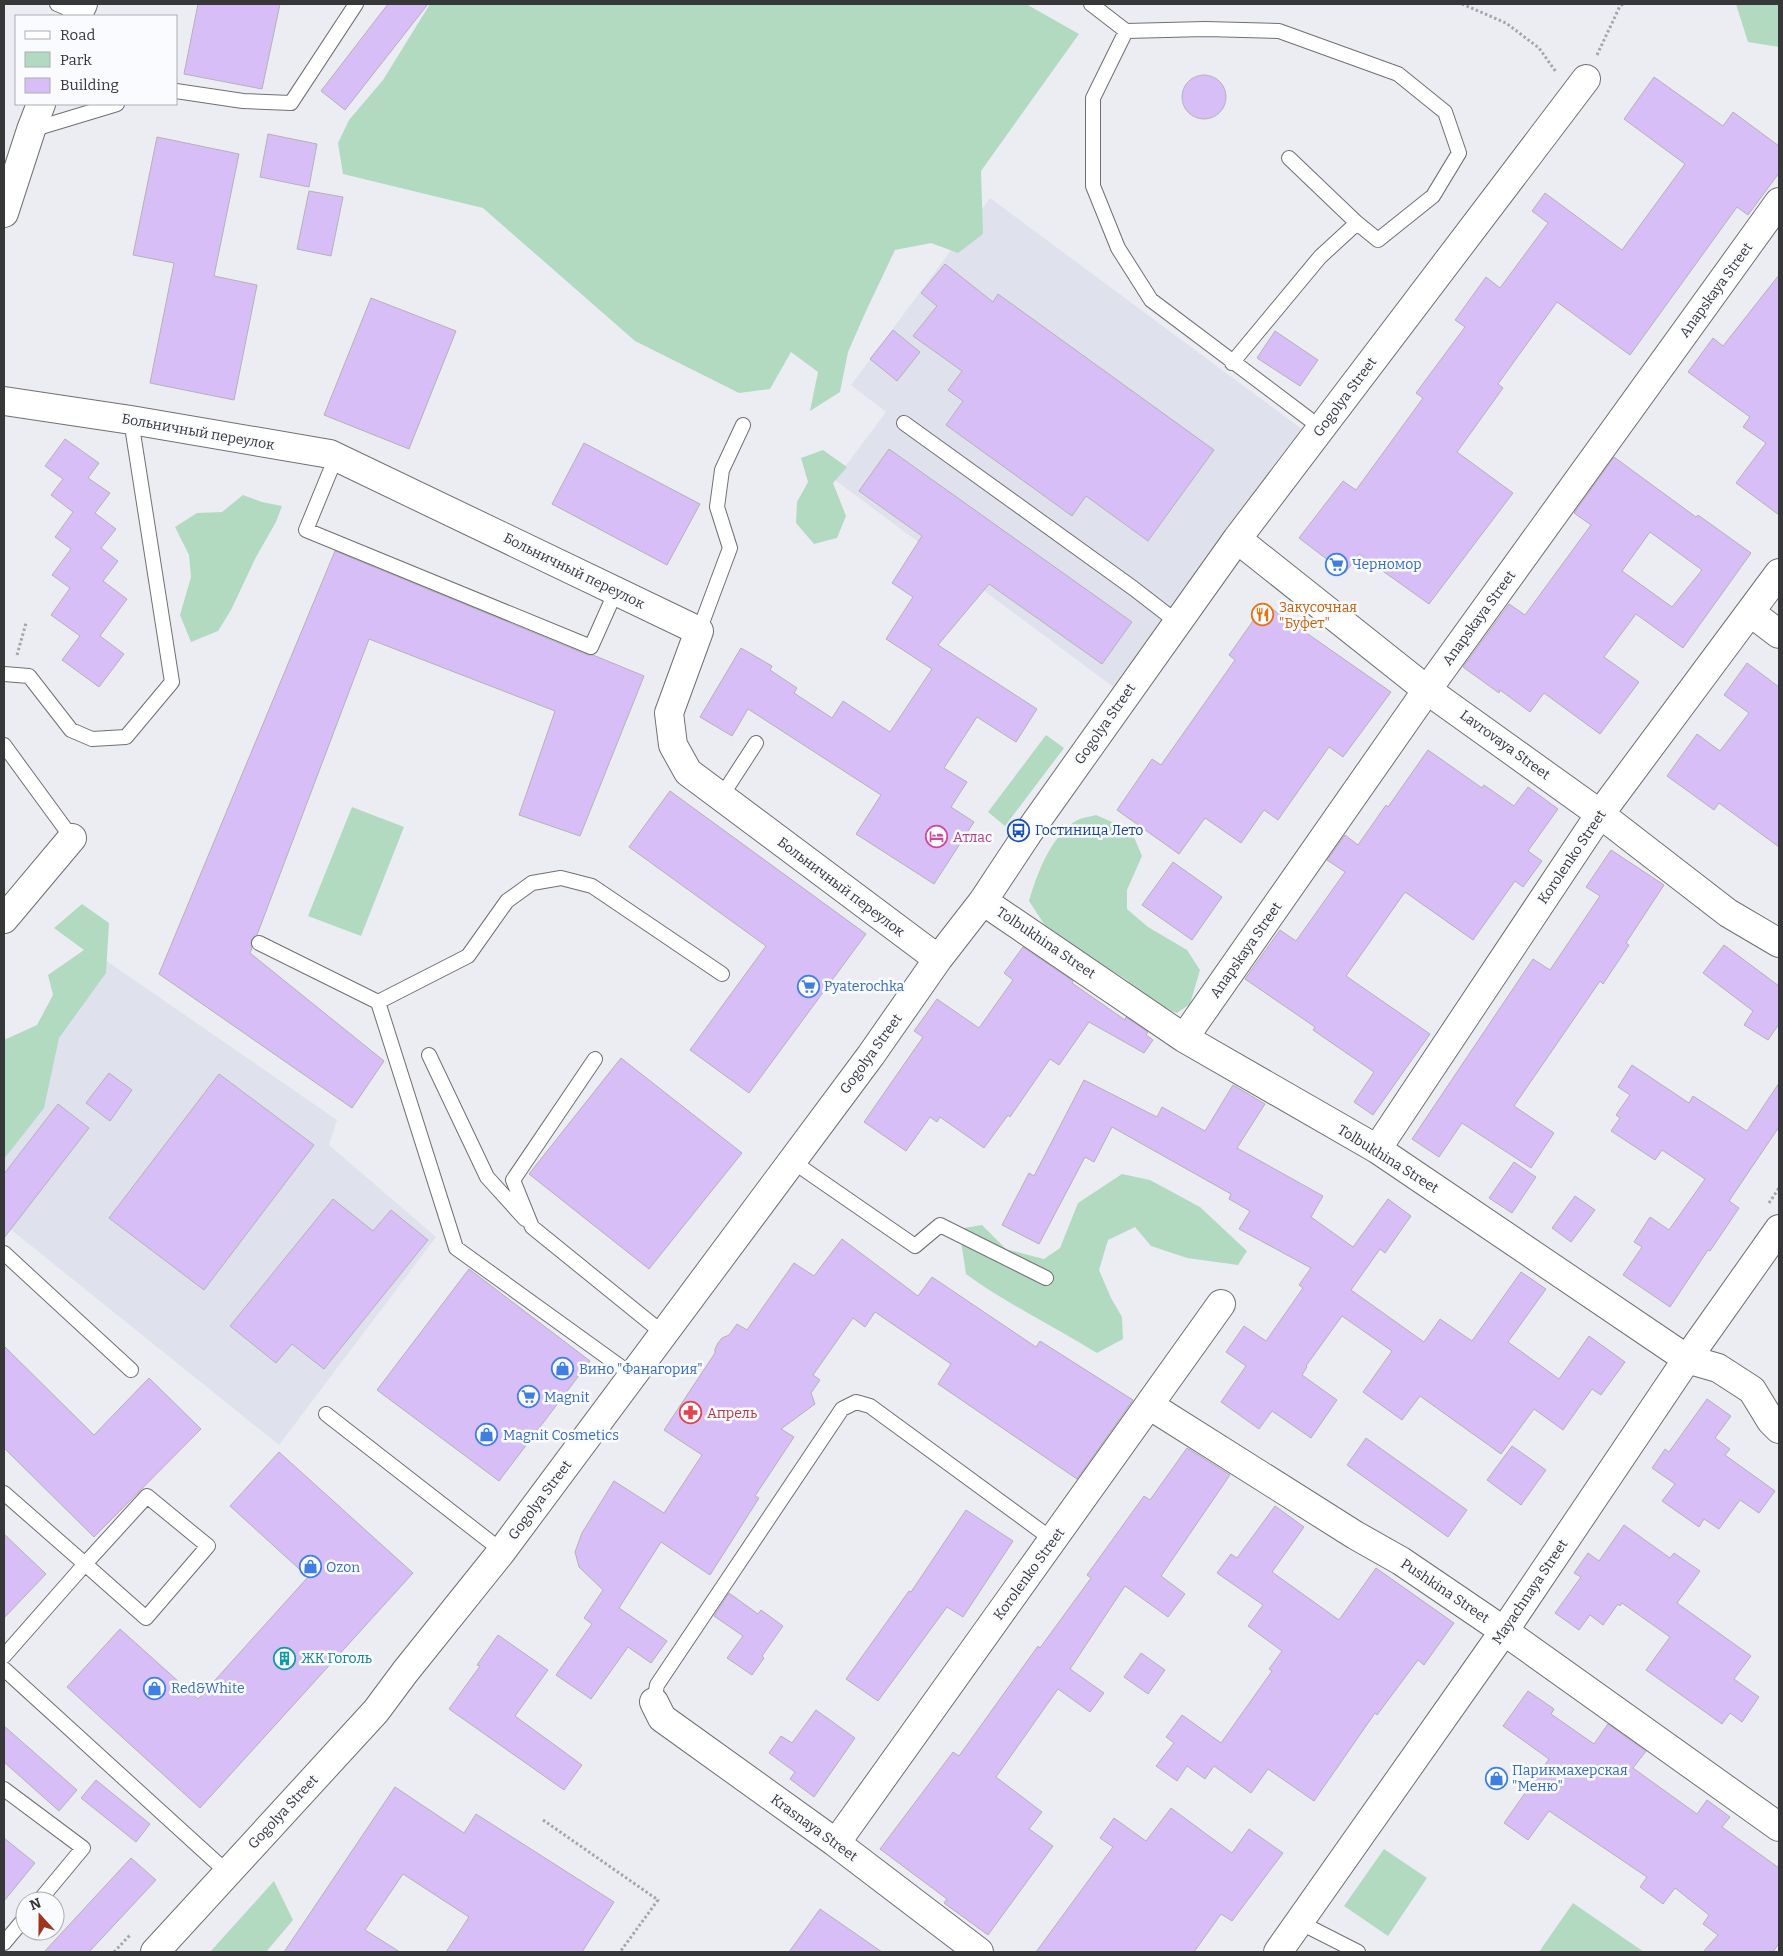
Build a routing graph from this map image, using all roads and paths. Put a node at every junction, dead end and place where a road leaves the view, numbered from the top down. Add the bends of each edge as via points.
1 (356, 4) edge
2 (1091, 4) edge
3 (1462, 4) edge
4 (1623, 4) edge
5 (1126, 31) junction
6 (1580, 87) junction
7 (178, 91) edge
8 (41, 105) edge
9 (114, 105) edge
10 (31, 130) junction
11 (1289, 158) dead end
12 (1779, 202) edge
13 (4, 213) edge
14 (1357, 223) junction
15 (1232, 363) junction
16 (4, 402) edge
17 (131, 420) junction
18 (904, 423) dead end
19 (743, 425) dead end
20 (1321, 428) junction
21 (336, 458) junction
22 (1237, 539) junction
23 (1779, 573) edge
24 (616, 591) junction
25 (1750, 612) junction
26 (1177, 622) junction
27 (26, 623) dead end
28 (699, 631) junction
29 (1779, 634) edge
30 (7, 674) edge
31 (1428, 690) junction
32 (756, 743) dead end
33 (4, 745) edge
34 (721, 797) junction
35 (1600, 814) junction
36 (72, 838) joint
37 (983, 900) junction
38 (4, 919) edge
39 (1779, 942) edge
40 (259, 943) dead end
41 (938, 960) junction
42 (722, 974) dead end
43 (378, 1002) junction
44 (1184, 1038) junction
45 (429, 1055) dead end
46 (595, 1060) dead end
47 (1377, 1149) junction
48 (792, 1161) junction
49 (532, 1227) junction
50 (1779, 1229) edge
51 (4, 1253) edge
52 (1046, 1278) dead end
53 (1221, 1304) dead end
54 (664, 1334) junction
55 (1687, 1359) junction
56 (131, 1370) dead end
57 (632, 1376) junction
58 (1150, 1405) junction
59 (326, 1414) dead end
60 (1779, 1429) edge
61 (4, 1494) edge
62 (1054, 1540) junction
63 (502, 1551) junction
64 (85, 1564) junction
65 (1504, 1631) junction
66 (4, 1656) edge
67 (4, 1669) edge
68 (654, 1702) joint
69 (4, 1789) edge
70 (543, 1820) dead end
71 (1779, 1827) edge
72 (836, 1844) junction
73 (228, 1872) junction
74 (47, 1891) edge
75 (1299, 1922) junction
76 (15, 1930) edge
77 (4, 1943) edge
78 (154, 1952) edge
79 (620, 1952) edge
80 (978, 1952) edge
81 (1278, 1952) edge
82 (1358, 1952) edge

1 - 7 lane via 291,103 243,101
2 - 5 lane
3 - 6 path via 1506,23 1539,48
4 - 6 path
5 - 14 lane via 1280,31 1398,74 1445,112 1459,153 1433,196 1378,240
5 - 15 lane via 1094,98 1094,186 1118,248 1151,300
6 - 20 street, Gogolya Street
8 - 10 street
9 - 10 lane
10 - 13 street
11 - 14 lane
12 - 31 street, Anapskaya Street
14 - 15 lane via 1320,257
15 - 20 lane
16 - 17 street, Больничный переулок
17 - 21 street, Больничный переулок via 330,454
17 - 30 lane via 172,682 126,737 92,739 71,730 29,676
18 - 26 lane
19 - 28 lane via 722,470 717,507 730,548
20 - 22 street, Gogolya Street
21 - 24 street, Больничный переулок
21 - 24 lane via 306,530 591,647
22 - 26 street, Gogolya Street
22 - 31 street, Lavrovaya Street
23 - 25 street, Korolenko Street
24 - 28 street, Больничный переулок
25 - 29 street
25 - 35 street, Korolenko Street
26 - 37 street, Gogolya Street
27 - 30 path
28 - 34 street, Больничный переулок via 669,713 673,745 688,772
31 - 35 street, Lavrovaya Street
31 - 44 street, Anapskaya Street
32 - 34 lane
33 - 36 lane
34 - 41 street, Больничный переулок
35 - 39 street, Lavrovaya Street via 1728,913
35 - 47 street, Korolenko Street
36 - 38 street
37 - 41 street, Gogolya Street
37 - 44 street, Tolbukhina Street
40 - 43 lane
41 - 48 street, Gogolya Street
42 - 43 lane via 592,886 561,878 532,883 507,901 468,956
43 - 57 lane via 456,1248
44 - 47 street, Tolbukhina Street
45 - 49 lane via 487,1177
46 - 49 lane via 513,1180
47 - 55 street, Tolbukhina Street
48 - 52 lane via 915,1246 940,1225
48 - 54 street, Gogolya Street
49 - 54 lane
50 - 55 street, Mayachnaya Street
51 - 56 lane
53 - 58 street, Korolenko Street
54 - 57 street, Gogolya Street
55 - 60 street, Tolbukhina Street via 1718,1368 1752,1390
55 - 65 street, Mayachnaya Street
57 - 63 street, Gogolya Street
58 - 62 street, Korolenko Street
58 - 65 street, Pushkina Street via 1401,1561
59 - 63 lane
61 - 64 lane
62 - 68 lane via 870,1406 856,1402 842,1409 836,1417 656,1685
62 - 72 street, Korolenko Street
63 - 73 street, Gogolya Street via 376,1711
64 - 64 lane via 146,1618 208,1546 146,1496
64 - 66 lane
65 - 71 street, Pushkina Street
65 - 75 street, Mayachnaya Street
67 - 73 lane
68 - 72 street, Krasnaya Street via 662,1718
69 - 74 lane via 83,1848
70 - 79 path via 658,1900
72 - 80 street, Krasnaya Street
73 - 78 street, Gogolya Street
75 - 81 street, Mayachnaya Street
75 - 82 lane
76 - 77 lane

